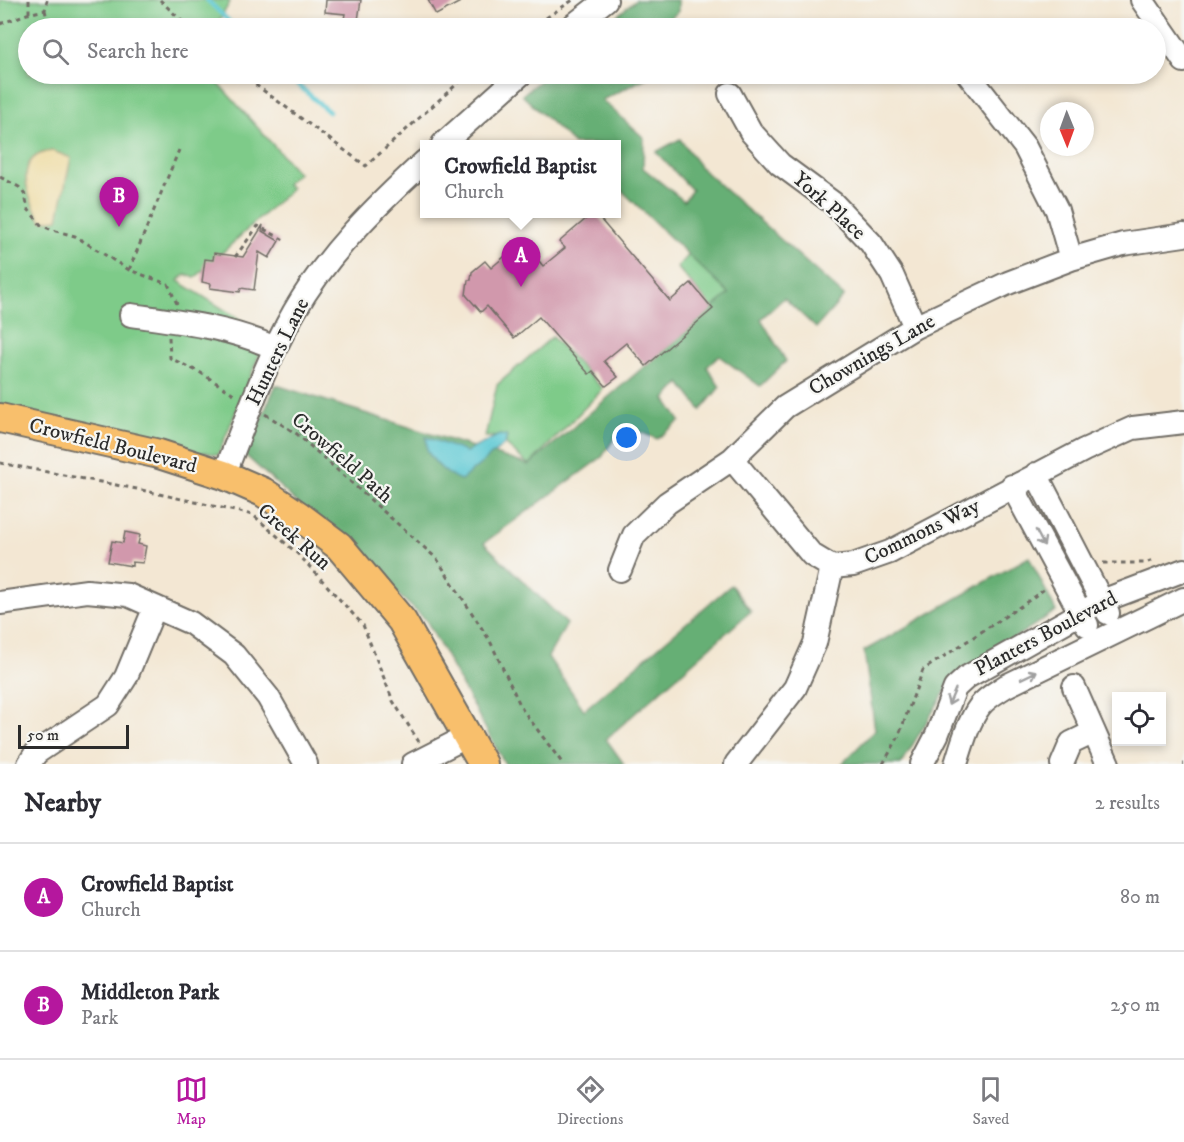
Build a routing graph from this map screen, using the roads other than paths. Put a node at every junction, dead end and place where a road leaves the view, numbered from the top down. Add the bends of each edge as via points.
1 (606, 0) edge
2 (1142, 0) edge
3 (583, 18) edge
4 (1154, 18) edge
5 (1166, 35) edge
6 (1184, 61) edge
7 (510, 84) edge
8 (976, 84) edge
9 (729, 94) dead end
10 (447, 140) edge
11 (420, 166) edge
12 (1184, 235) edge
13 (1071, 259) junction
14 (131, 315) dead end
15 (915, 327) junction
16 (275, 348) junction
17 (0, 418) edge
18 (1184, 422) edge
19 (732, 459) junction
20 (1036, 474) junction
21 (224, 475) junction
22 (1012, 486) junction
23 (832, 567) junction
24 (620, 570) dead end
25 (1184, 570) edge
26 (1184, 599) edge
27 (1102, 601) junction
28 (0, 603) edge
29 (155, 607) junction
30 (1080, 613) junction
31 (1117, 630) junction
32 (1096, 641) junction
33 (1074, 687) dead end
34 (1094, 732) junction
35 (468, 736) junction
36 (421, 760) edge
37 (29, 764) edge
38 (306, 764) edge
39 (483, 764) edge
40 (736, 764) edge
41 (922, 764) edge
42 (956, 764) edge
43 (1062, 764) edge
44 (1107, 764) edge

1 - 3 street
2 - 4 street
5 - 6 street
7 - 10 street
8 - 13 street via 1025,147 1056,210
9 - 15 street, York Place via 752,132 780,164 832,203 871,243 892,274
11 - 16 street, Hunters Lane via 351,233 311,285
12 - 13 street, Chownings Lane via 1123,244
13 - 15 street, Chownings Lane via 1008,283
14 - 16 street via 239,333
15 - 19 street, Chownings Lane via 785,407
16 - 21 street, Hunters Lane
17 - 21 main road, Crowfield Boulevard via 159,454
18 - 20 street, Commons Way via 1133,428
19 - 23 street via 812,555
19 - 24 street, Chownings Lane via 667,503 634,535
20 - 22 street, Commons Way
20 - 27 street
21 - 35 main road, Crowfield Boulevard via 263,492 339,546 402,621
22 - 23 street, Commons Way via 890,552 853,565
22 -> 30 street
23 - 40 street via 815,643 795,688
25 - 27 street, Planters Boulevard
26 - 31 street, Planters Boulevard
27 - 30 street, Planters Boulevard
27 - 31 street
28 - 29 street via 87,591 128,596
29 - 37 street via 126,677 108,705 36,753
29 - 38 street via 191,623 234,655 268,697
30 - 32 street
30 -> 41 street, Planters Boulevard via 967,677 955,688
31 - 32 street, Planters Boulevard
42 -> 32 street, Planters Boulevard via 972,720 988,698
33 - 34 street
34 - 43 street via 1071,743
34 - 44 street
35 - 36 street
35 - 39 main road, Crowfield Boulevard

